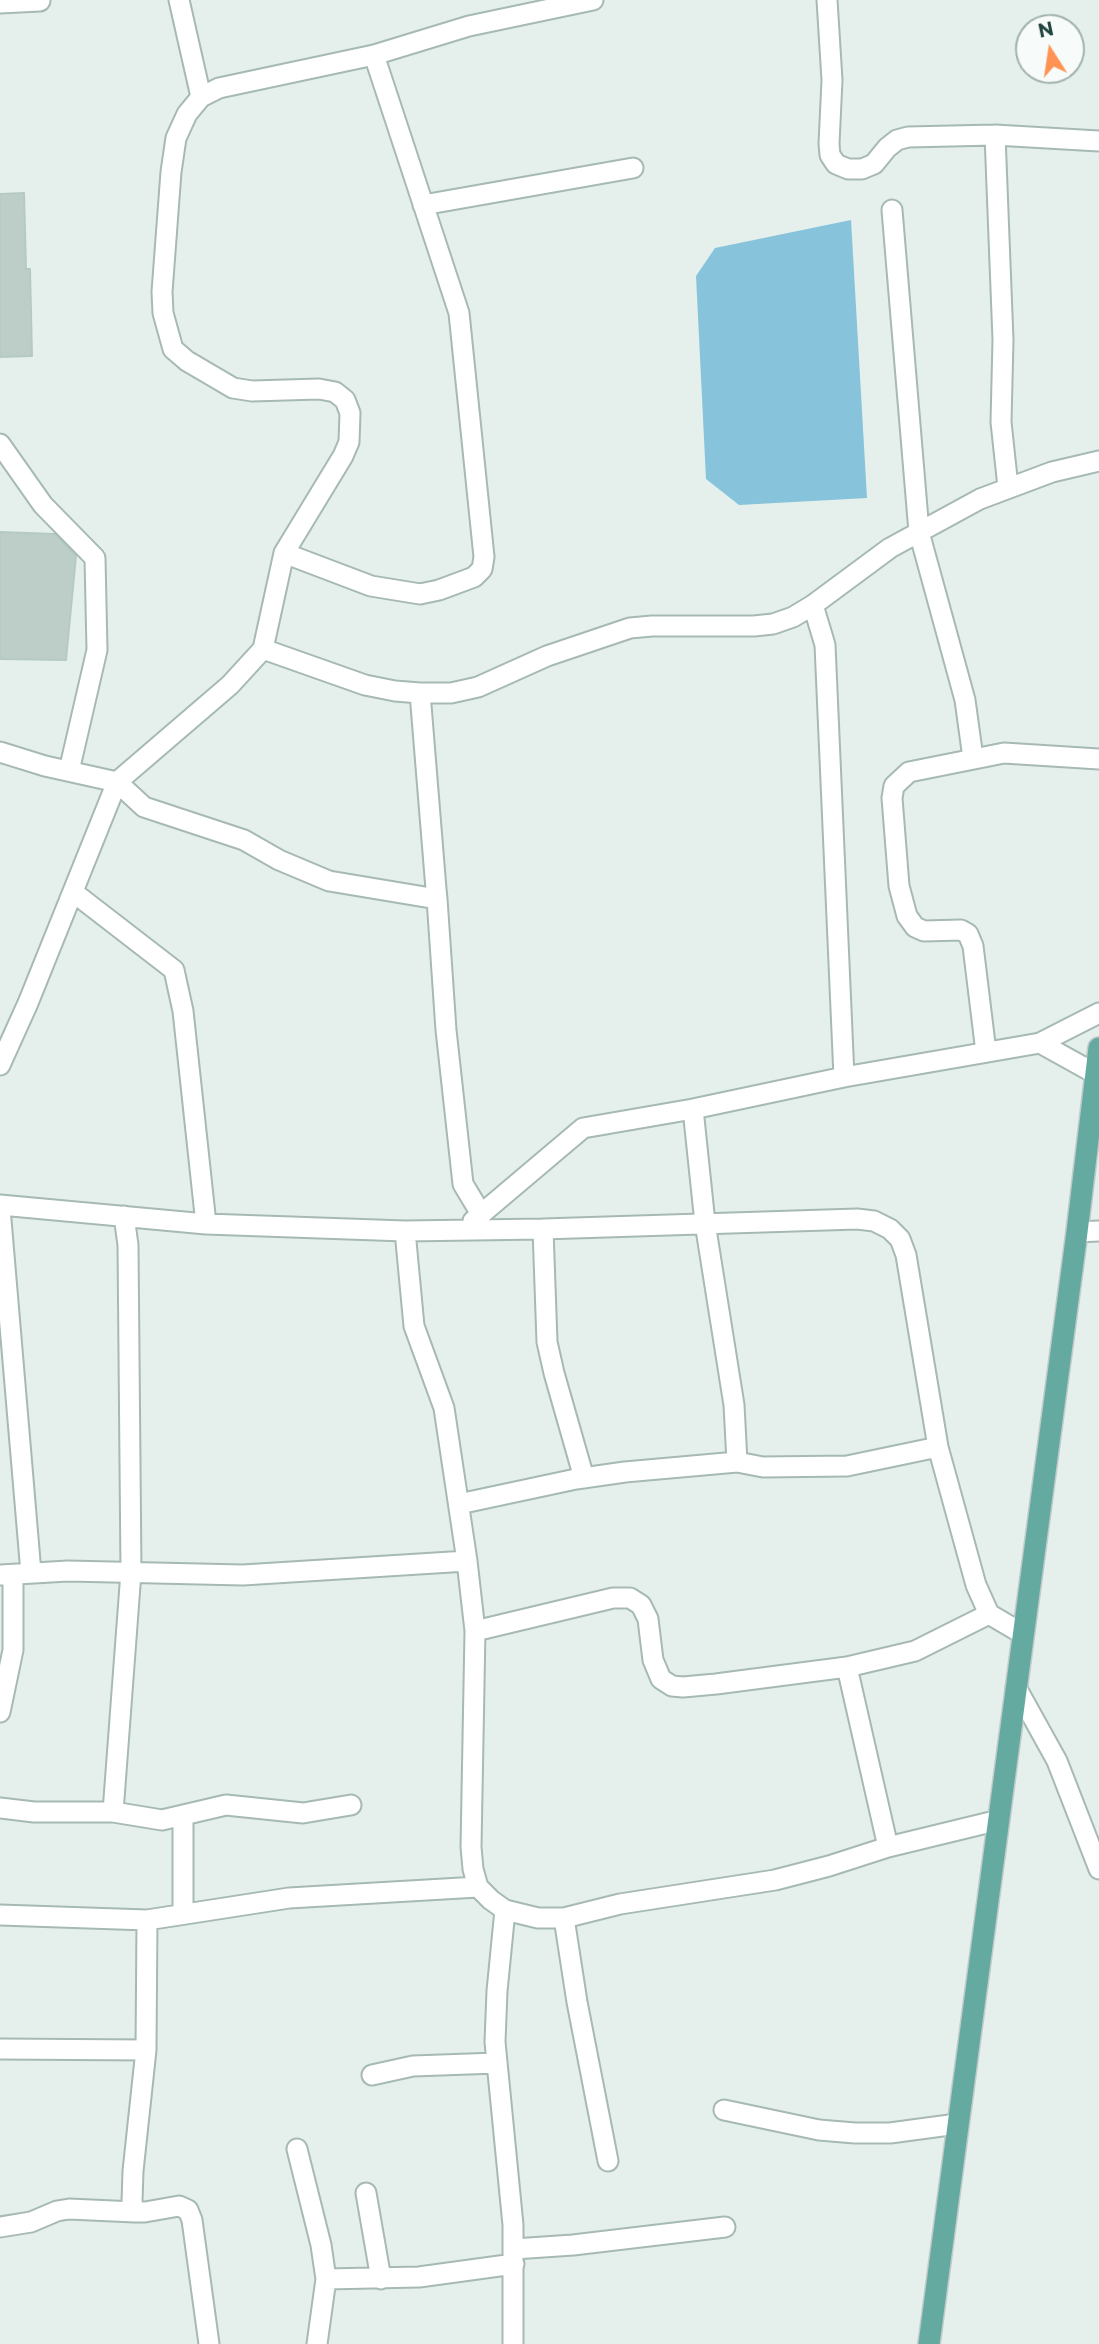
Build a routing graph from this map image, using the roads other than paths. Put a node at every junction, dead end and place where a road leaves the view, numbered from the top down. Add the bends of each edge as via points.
1 (179, 0) edge
2 (593, 0) edge
3 (827, 0) edge
4 (40, 1) edge
5 (0, 3) edge
6 (374, 55) junction
7 (201, 97) junction
8 (995, 135) junction
9 (1099, 141) edge
10 (633, 168) dead end
11 (423, 205) junction
12 (892, 210) dead end
13 (0, 444) edge
14 (1099, 461) edge
15 (1008, 487) junction
16 (919, 531) junction
17 (284, 553) junction
18 (813, 605) junction
19 (263, 649) junction
20 (420, 693) junction
21 (0, 751) edge
22 (973, 758) junction
23 (1099, 759) edge
24 (69, 771) junction
25 (117, 782) junction
26 (73, 892) junction
27 (437, 899) junction
28 (1099, 1013) edge
29 (1040, 1043) junction
30 (1099, 1048) edge
31 (986, 1052) junction
32 (0, 1065) edge
33 (1094, 1073) junction
34 (844, 1077) junction
35 (693, 1109) junction
36 (0, 1207) edge
37 (481, 1214) junction
38 (124, 1216) junction
39 (705, 1223) junction
40 (206, 1224) junction
41 (464, 1229) junction
42 (543, 1229) junction
43 (405, 1231) junction
44 (1099, 1231) edge
45 (1077, 1232) junction
46 (939, 1447) junction
47 (737, 1462) junction
48 (584, 1478) junction
49 (459, 1504) junction
50 (467, 1561) junction
51 (131, 1572) junction
52 (15, 1575) edge
53 (989, 1614) junction
54 (475, 1631) junction
55 (1023, 1634) junction
56 (847, 1667) junction
57 (1016, 1687) junction
58 (0, 1712) edge
59 (351, 1805) dead end
60 (0, 1808) edge
61 (113, 1812) junction
62 (183, 1815) junction
63 (999, 1820) junction
64 (888, 1847) junction
65 (1099, 1869) edge
66 (478, 1887) junction
67 (505, 1910) junction
68 (0, 1914) edge
69 (183, 1914) junction
70 (564, 1918) junction
71 (147, 1920) junction
72 (0, 2049) edge
73 (146, 2050) junction
74 (497, 2063) junction
75 (372, 2075) dead end
76 (724, 2110) dead end
77 (957, 2124) junction
78 (297, 2149) dead end
79 (608, 2161) dead end
80 (366, 2193) dead end
81 (135, 2212) junction
82 (0, 2227) edge
83 (725, 2227) dead end
84 (514, 2256) junction
85 (326, 2279) junction
86 (382, 2279) junction
87 (209, 2344) edge
88 (317, 2344) edge
89 (513, 2344) edge
90 (929, 2344) edge

1 - 7 street
2 - 6 street via 469,26
3 - 8 street via 832,80 829,144 836,164 862,169 874,164 897,140 908,137
4 - 5 street
6 - 7 street via 219,88
6 - 11 street
7 - 17 street via 176,138 171,172 162,292 173,349 233,387 335,392 350,413 344,456
8 - 9 street
8 - 15 street via 1003,340 1000,422
10 - 11 street
11 - 17 street via 460,313 483,534 482,569 474,577 420,594 371,586
12 - 16 street
13 - 24 street via 43,505 95,558 97,650
14 - 15 street
15 - 16 street
16 - 18 street via 867,563
16 - 22 street via 965,700
17 - 19 street
18 - 20 street via 773,624 631,628 547,656 478,687
18 - 34 street via 825,645
19 - 20 street via 365,685
19 - 25 street via 230,685
20 - 27 street
21 - 24 street
22 - 23 street via 1024,753
22 - 31 street via 909,772 894,786 892,798 899,886 907,916 924,931 961,930 968,934
24 - 25 street
25 - 26 street
25 - 27 street via 144,807 244,840 329,881
26 - 32 street
26 - 40 street via 174,970 183,1011
27 - 37 street via 463,1184
28 - 29 street
29 - 31 street
29 - 33 street
30 - 33 main road
31 - 34 street
33 - 45 main road
34 - 35 street
35 - 37 street via 583,1128
35 - 39 street
36 - 38 street
36 - 52 street
37 - 41 street
38 - 40 street
38 - 51 street
39 - 42 street
39 - 46 street via 857,1219 890,1229 900,1238
39 - 47 street via 734,1405
40 - 43 street
41 - 42 street
41 - 43 street
42 - 48 street via 547,1342
43 - 49 street via 414,1326 444,1408
44 - 45 street
45 - 55 main road
46 - 47 street via 840,1467 763,1467
46 - 53 street via 976,1584
47 - 48 street
48 - 49 street
49 - 50 street
50 - 51 street via 243,1575
50 - 54 street
51 - 52 street via 68,1570
51 - 61 street
52 - 58 street via 13,1650
53 - 55 street
53 - 56 street via 915,1651
54 - 56 street via 613,1598 630,1598 642,1605 653,1660 661,1679 672,1686
54 - 66 street via 471,1847
55 - 57 main road
56 - 64 street
57 - 63 main road
57 - 65 street via 1057,1761
59 - 62 street via 303,1813 226,1805
60 - 61 street
61 - 62 street via 162,1820
62 - 69 street
63 - 64 street
63 - 77 main road
64 - 70 street via 775,1880 620,1904
66 - 67 street
66 - 69 street via 289,1898
67 - 70 street
67 - 74 street via 497,1991
68 - 71 street
69 - 71 street
70 - 79 street
71 - 73 street
72 - 73 street
73 - 81 street via 132,2171
74 - 75 street via 414,2066
74 - 84 street
76 - 77 street via 855,2133
77 - 90 main road
78 - 85 street
80 - 86 street
81 - 82 street via 69,2209
81 - 87 street via 178,2206 188,2210
83 - 84 street
84 - 86 street via 419,2277
84 - 89 street
85 - 86 street
85 - 88 street

